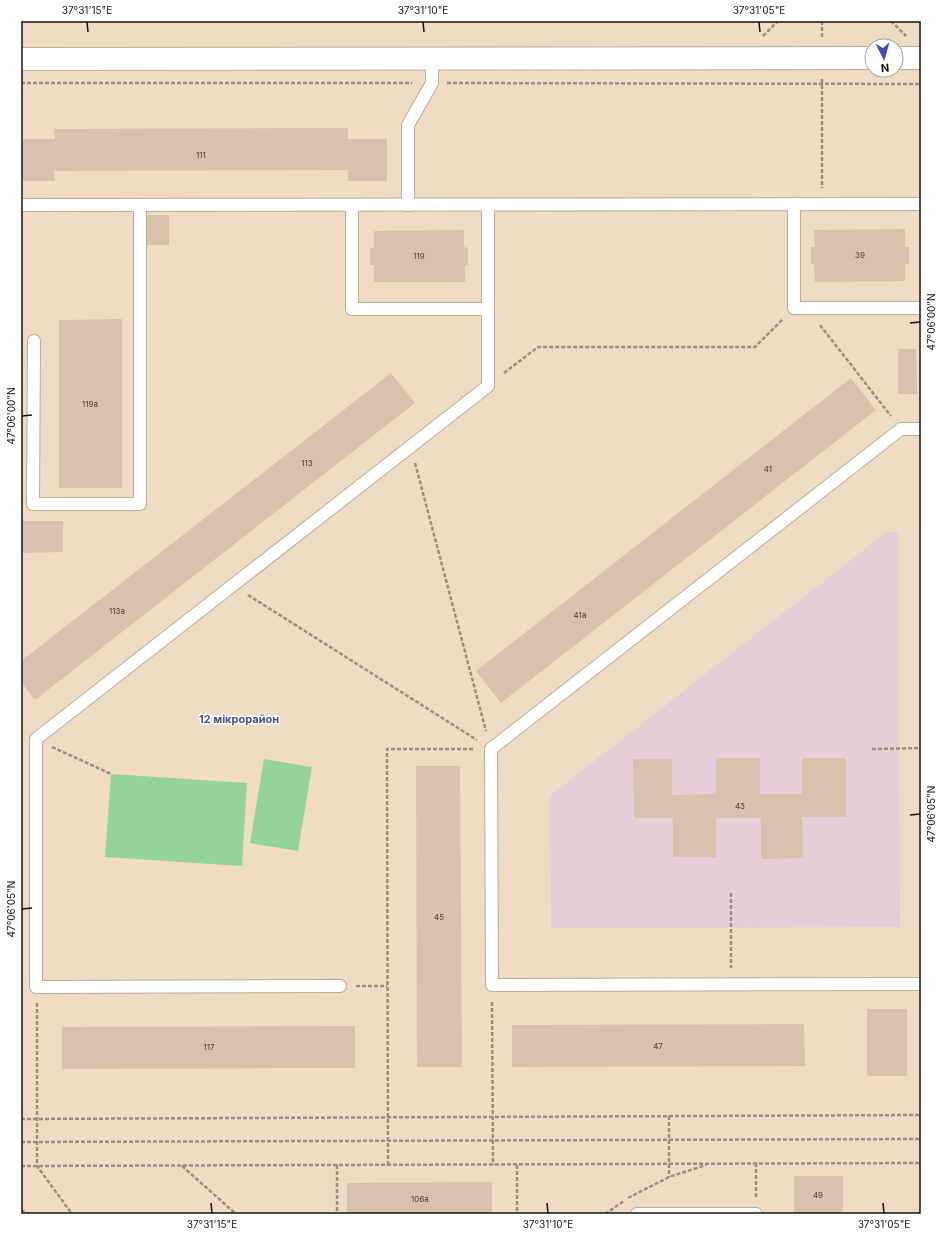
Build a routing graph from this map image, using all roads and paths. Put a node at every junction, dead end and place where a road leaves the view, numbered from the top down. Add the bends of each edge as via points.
1 (822, 21) edge
2 (822, 58) junction
3 (864, 58) edge
4 (904, 58) edge
5 (921, 58) edge
6 (21, 59) edge
7 (432, 59) junction
8 (21, 83) edge
9 (432, 83) junction
10 (822, 84) junction
11 (921, 84) edge
12 (488, 204) junction
13 (794, 204) junction
14 (822, 204) junction
15 (921, 204) edge
16 (21, 205) edge
17 (140, 205) junction
18 (352, 205) junction
19 (408, 205) junction
20 (794, 308) junction
21 (807, 308) junction
22 (921, 308) edge
23 (488, 309) junction
24 (34, 341) dead end
25 (488, 386) junction
26 (21, 427) edge
27 (33, 427) junction
28 (901, 428) junction
29 (921, 429) edge
30 (410, 447) junction
31 (233, 585) junction
32 (36, 739) junction
33 (921, 748) edge
34 (491, 749) junction
35 (872, 749) dead end
36 (111, 774) dead end
37 (731, 893) dead end
38 (732, 984) junction
39 (921, 984) edge
40 (492, 985) junction
41 (340, 986) joint
42 (387, 986) junction
43 (36, 987) junction
44 (921, 1115) edge
45 (669, 1116) junction
46 (492, 1117) junction
47 (388, 1118) junction
48 (21, 1119) edge
49 (37, 1119) junction
50 (921, 1139) edge
51 (492, 1140) junction
52 (669, 1140) junction
53 (388, 1141) junction
54 (21, 1142) edge
55 (37, 1142) junction
56 (921, 1163) edge
57 (517, 1164) junction
58 (669, 1164) junction
59 (709, 1164) junction
60 (756, 1164) junction
61 (337, 1165) junction
62 (388, 1165) junction
63 (493, 1165) junction
64 (21, 1166) edge
65 (37, 1166) junction
66 (182, 1166) junction
67 (669, 1176) junction
68 (21, 1210) edge
69 (29, 1214) edge
70 (72, 1214) edge
71 (236, 1214) edge
72 (337, 1214) edge
73 (517, 1214) edge
74 (605, 1214) edge
75 (637, 1214) edge
76 (756, 1214) edge

1 - 2 path
2 - 3 street
2 - 7 street
2 - 10 path
4 - 5 street
6 - 7 street
7 - 9 lane
8 - 9 path
9 - 10 path
9 - 19 lane via 408,125
10 - 11 path
10 - 14 path
12 - 13 lane
12 - 19 lane
12 - 23 lane
13 - 14 lane
13 - 20 lane
14 - 15 lane
16 - 17 lane
17 - 18 lane
17 - 27 lane via 140,504 33,504
18 - 19 lane
18 - 23 lane via 352,309
20 - 21 lane
20 - 25 path via 755,347 538,347
21 - 22 lane
21 - 28 path
23 - 25 lane
24 - 27 lane
25 - 30 lane
26 - 27 lane
28 - 29 lane
28 - 34 lane
30 - 31 lane
30 - 34 path
31 - 32 lane
31 - 34 path
32 - 36 path
32 - 43 lane
33 - 35 path
34 - 40 lane
34 - 42 path via 386,749
37 - 38 path
38 - 39 lane
38 - 40 lane
40 - 46 path
41 - 42 path
41 - 43 lane
42 - 47 path
43 - 49 path
44 - 45 path
45 - 46 path
45 - 52 path
46 - 47 path
46 - 51 path
47 - 49 path
47 - 53 path
48 - 49 path
49 - 55 path
50 - 52 path
51 - 52 path
51 - 53 path
51 - 63 path
52 - 58 path
53 - 55 path
53 - 62 path
54 - 55 path
55 - 65 path
56 - 60 path
57 - 58 path
57 - 63 path
57 - 73 path
58 - 59 path
58 - 67 path
59 - 60 path
59 - 67 path
60 - 76 path
61 - 62 path
61 - 66 path
61 - 72 path
62 - 63 path
64 - 65 path
65 - 66 path
65 - 70 path
66 - 71 path
67 - 74 path
68 - 69 path
75 - 76 lane

